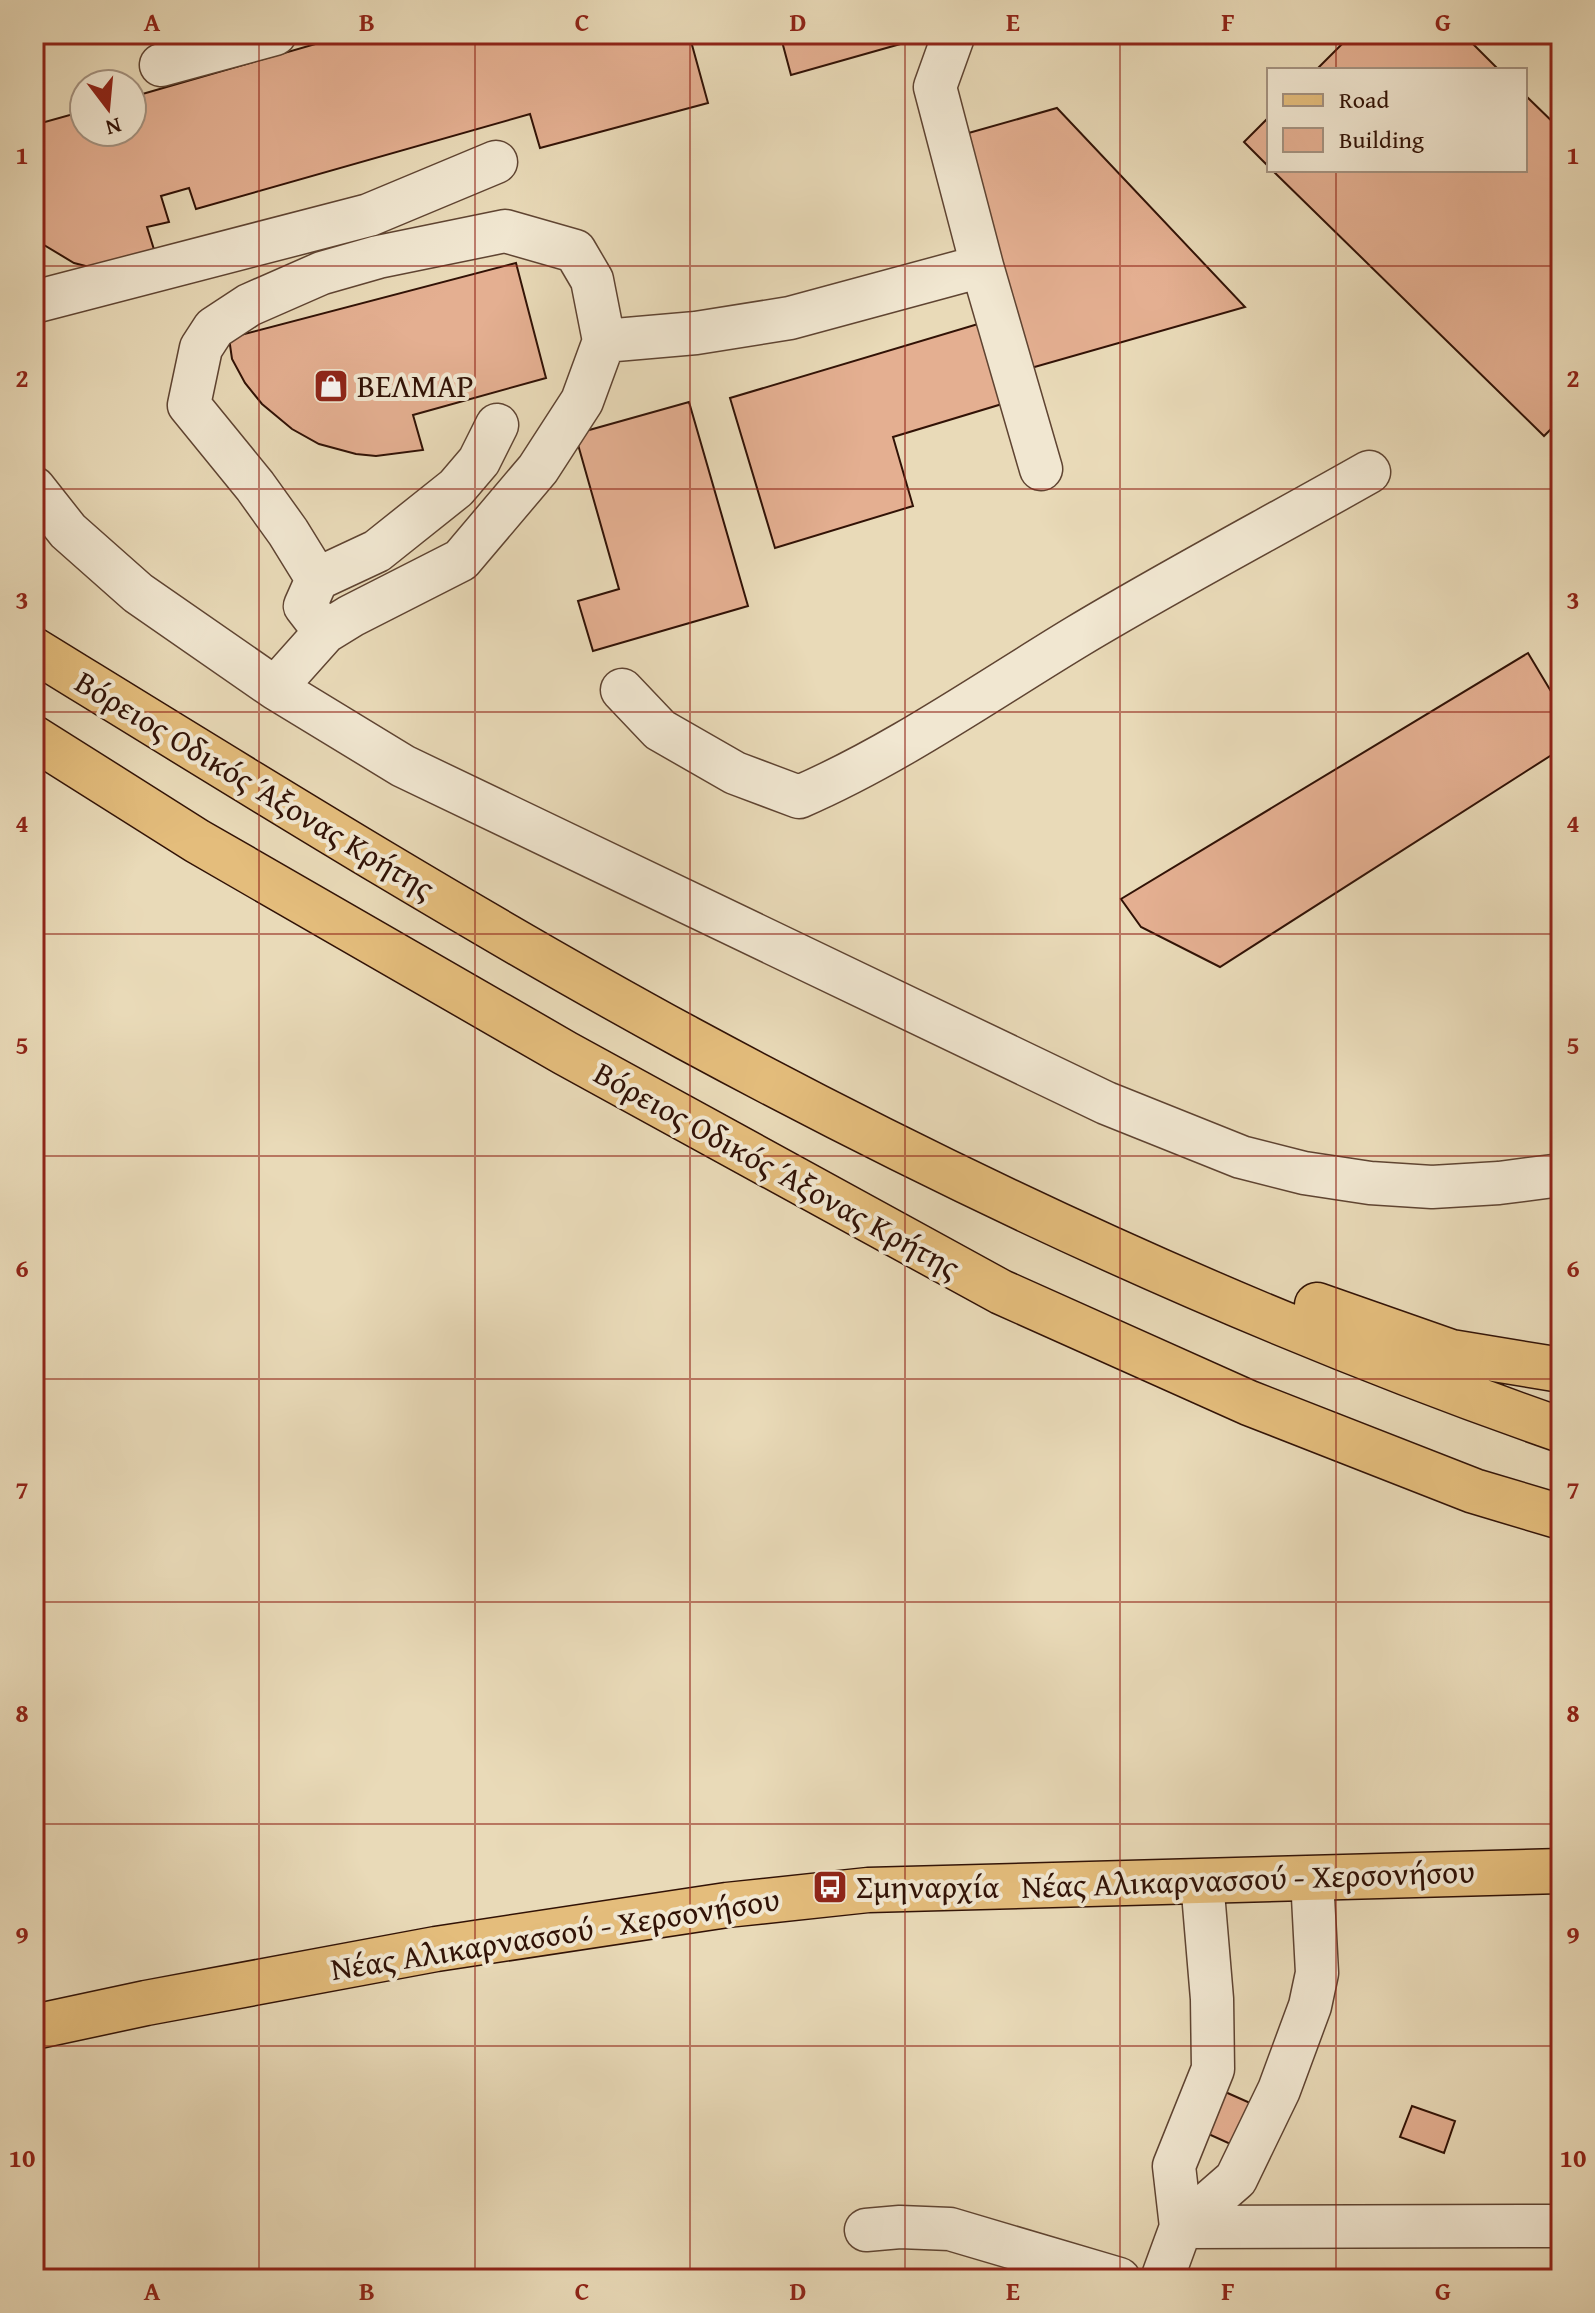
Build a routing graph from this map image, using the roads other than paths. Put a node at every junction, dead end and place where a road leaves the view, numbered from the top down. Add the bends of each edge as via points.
1 (275, 34) edge
2 (954, 34) edge
3 (161, 65) dead end
4 (496, 162) dead end
5 (982, 266) junction
6 (34, 302) edge
7 (604, 341) junction
8 (497, 425) dead end
9 (1041, 469) dead end
10 (1369, 472) dead end
11 (34, 488) edge
12 (317, 579) junction
13 (325, 632) junction
14 (34, 650) edge
15 (275, 688) junction
16 (622, 690) dead end
17 (34, 738) edge
18 (687, 1038) junction
19 (1561, 1175) edge
20 (1561, 1370) edge
21 (1561, 1430) edge
22 (1561, 1517) edge
23 (1561, 1871) edge
24 (1312, 1878) junction
25 (1202, 1881) junction
26 (34, 2027) edge
27 (1561, 2226) edge
28 (1181, 2227) junction
29 (866, 2230) dead end
30 (1119, 2279) edge
31 (1162, 2279) edge

1 - 3 street
2 - 5 street via 935,87
4 - 6 street via 369,215
5 - 7 street via 790,318
5 - 9 street
7 - 12 street via 592,280 575,251 505,231 322,273 249,305 214,328 201,348 189,405 255,486
7 - 13 street via 582,401 538,469 461,560
8 - 12 street via 479,461 456,488 377,551
10 - 16 street via 799,797 735,773 660,730
11 - 15 street via 68,531 128,584
12 - 13 street via 305,606
13 - 15 street
14 - 18 main road, Βόρειος Οδικός Άξονας Κρήτης via 455,906
15 - 19 street via 403,766 1181,1135 1292,1170 1370,1183 1432,1187
17 - 22 main road, Βόρειος Οδικός Άξονας Κρήτης via 197,841 565,1053 1001,1292 1249,1403 1474,1491
18 - 20 main road via 933,1136 1235,1274 1451,1352
18 - 21 main road, Βόρειος Οδικός Άξονας Κρήτης via 924,1161 1227,1301
23 - 24 main road, Νέας Αλικαρνασσού - Χερσονήσου
24 - 25 main road, Νέας Αλικαρνασσού - Χερσονήσου
24 - 28 street via 1317,1973 1284,2076 1236,2179
25 - 26 main road, Νέας Αλικαρνασσού - Χερσονήσου via 868,1890 727,1905 407,1954
25 - 28 street via 1213,2069 1174,2166
27 - 28 street
28 - 31 street
29 - 30 street via 950,2229

